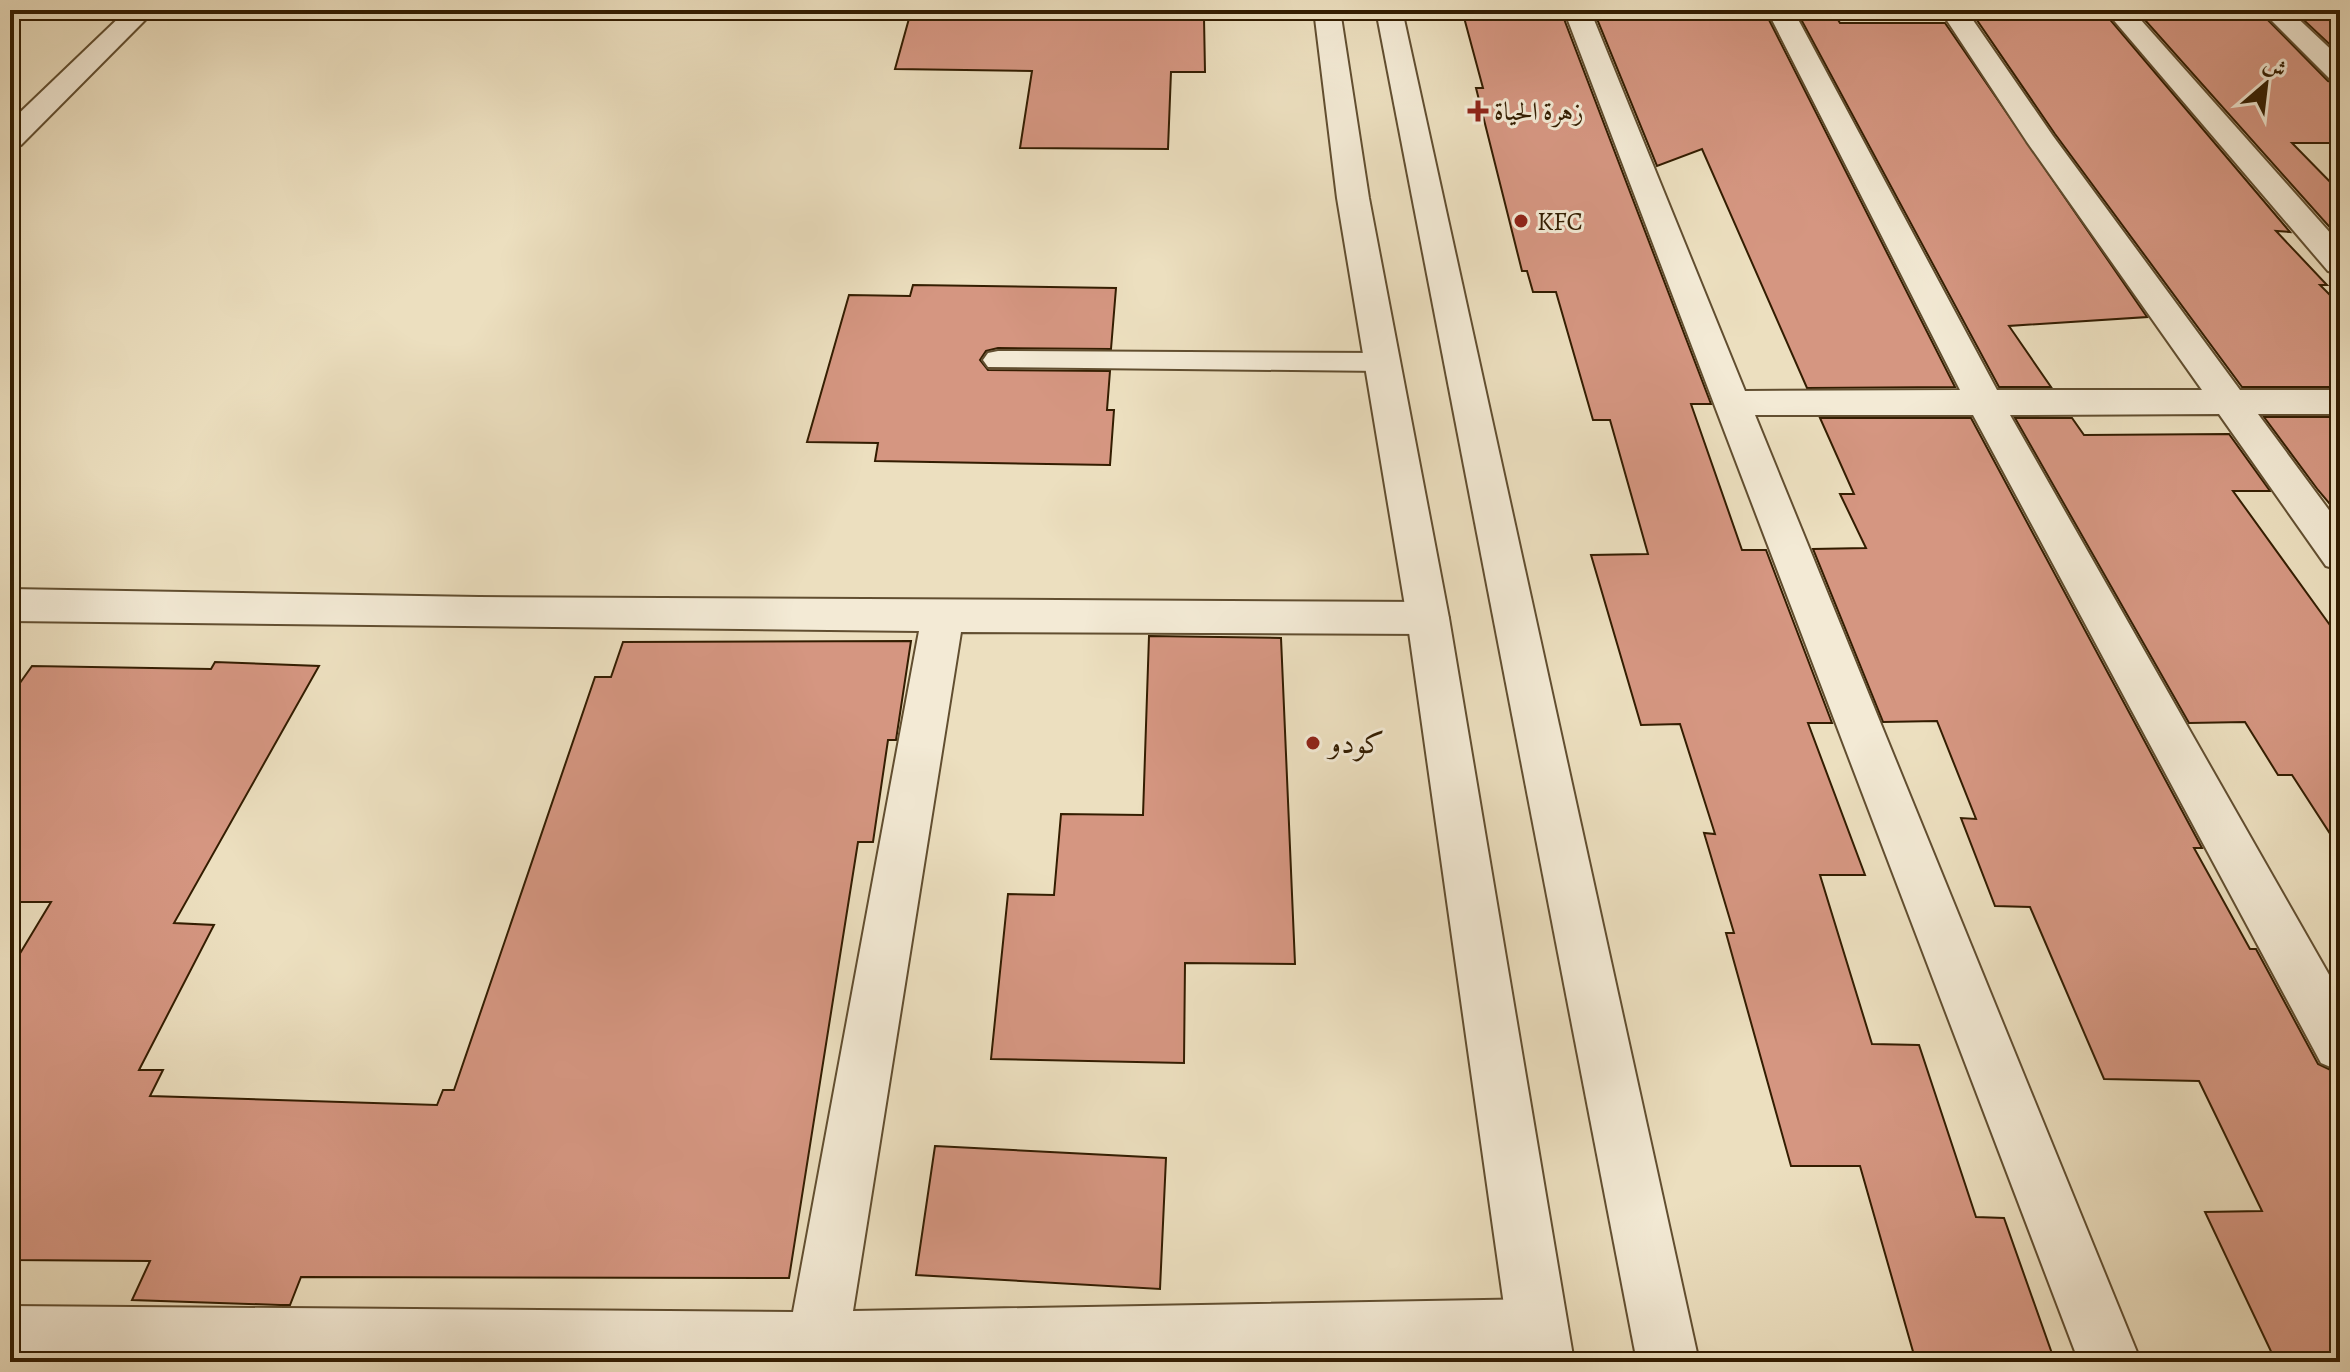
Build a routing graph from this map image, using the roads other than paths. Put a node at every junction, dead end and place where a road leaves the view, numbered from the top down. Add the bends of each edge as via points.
1 (142, 10) edge
2 (1327, 10) edge
3 (1389, 10) edge
4 (1577, 10) edge
5 (1780, 10) edge
6 (1953, 10) edge
7 (2118, 10) edge
8 (2274, 10) edge
9 (2340, 73) edge
10 (10, 139) edge
11 (2340, 264) edge
12 (998, 360) dead end
13 (1382, 362) junction
14 (2340, 402) edge
15 (1729, 403) junction
16 (1986, 405) junction
17 (2233, 405) junction
18 (2340, 555) edge
19 (10, 605) edge
20 (943, 615) junction
21 (1428, 618) junction
22 (2340, 1045) edge
23 (10, 1336) edge
24 (818, 1340) junction
25 (1541, 1345) edge
26 (1096, 1350) edge
27 (329, 1351) edge
28 (740, 1352) edge
29 (1668, 1362) edge
30 (2110, 1362) edge

1 - 10 street
2 - 13 street
3 - 29 street
4 - 15 street
5 - 16 street
6 - 17 street
7 - 11 street
8 - 9 street
12 - 13 lane
13 - 21 street
14 - 17 street
15 - 16 street
15 - 30 street
16 - 17 street
16 - 22 street
17 - 18 street
19 - 20 street
20 - 21 street
20 - 24 street
21 - 25 street
23 - 27 street
24 - 26 street
24 - 28 street
25 - 26 street
27 - 28 street

